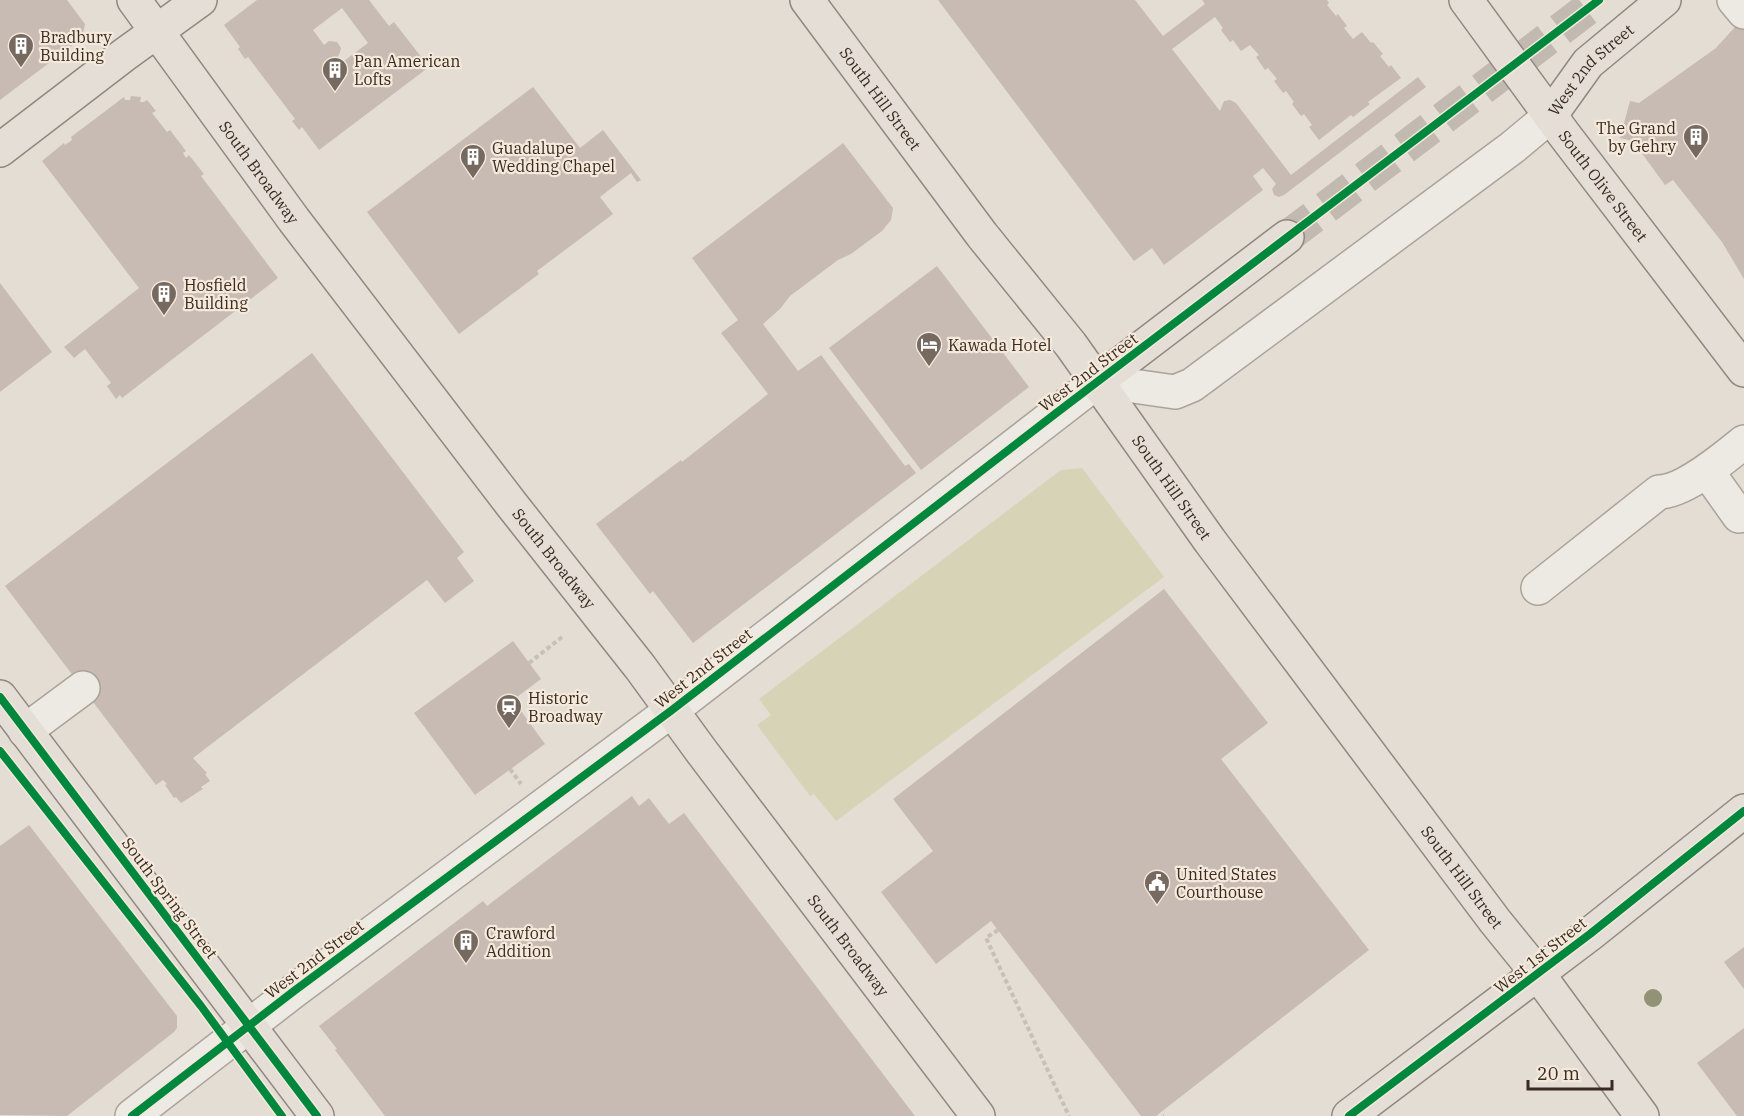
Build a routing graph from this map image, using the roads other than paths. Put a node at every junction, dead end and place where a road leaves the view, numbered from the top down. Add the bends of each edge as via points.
1 (134, 0) edge
2 (200, 0) edge
3 (807, 0) edge
4 (1664, 0) edge
5 (1734, 0) edge
6 (1744, 12) edge
7 (1483, 24) edge
8 (158, 30) junction
9 (1550, 116) junction
10 (0, 150) edge
11 (1287, 237) tunnel mouth
12 (1744, 370) edge
13 (1098, 381) junction
14 (1744, 442) edge
15 (1707, 471) junction
16 (1739, 516) dead end
17 (1538, 588) dead end
18 (82, 688) dead end
19 (0, 698) edge
20 (672, 710) junction
21 (26, 731) junction
22 (1744, 811) edge
23 (1538, 974) junction
24 (249, 1027) junction
25 (132, 1116) edge
26 (317, 1116) edge
27 (978, 1116) edge
28 (1349, 1116) edge
29 (1642, 1116) edge

1 - 8 main road, South Broadway
2 - 8 main road
3 - 13 main road, South Hill Street via 981,235
4 - 9 main road, West 2nd Street via 1588,63
5 - 6 street
7 - 9 main road, South Olive Street
8 - 10 main road
8 - 20 main road, South Broadway via 294,220
9 - 12 main road, South Olive Street
9 - 13 street, West 2nd Street via 1192,385 1175,392
11 - 13 main road, West 2nd Street
13 - 20 street, West 2nd Street
13 - 23 main road, South Hill Street via 1210,541
14 - 15 street
15 - 16 street
15 - 17 street via 1668,492 1659,492
18 - 21 street
19 - 21 main road, South Spring Street
20 - 24 street, West 2nd Street
20 - 27 main road, South Broadway
21 - 24 main road, South Spring Street
22 - 23 main road, West 1st Street
23 - 28 main road, West 1st Street
23 - 29 main road, South Hill Street
24 - 25 street, West 2nd Street
24 - 26 main road, South Spring Street

